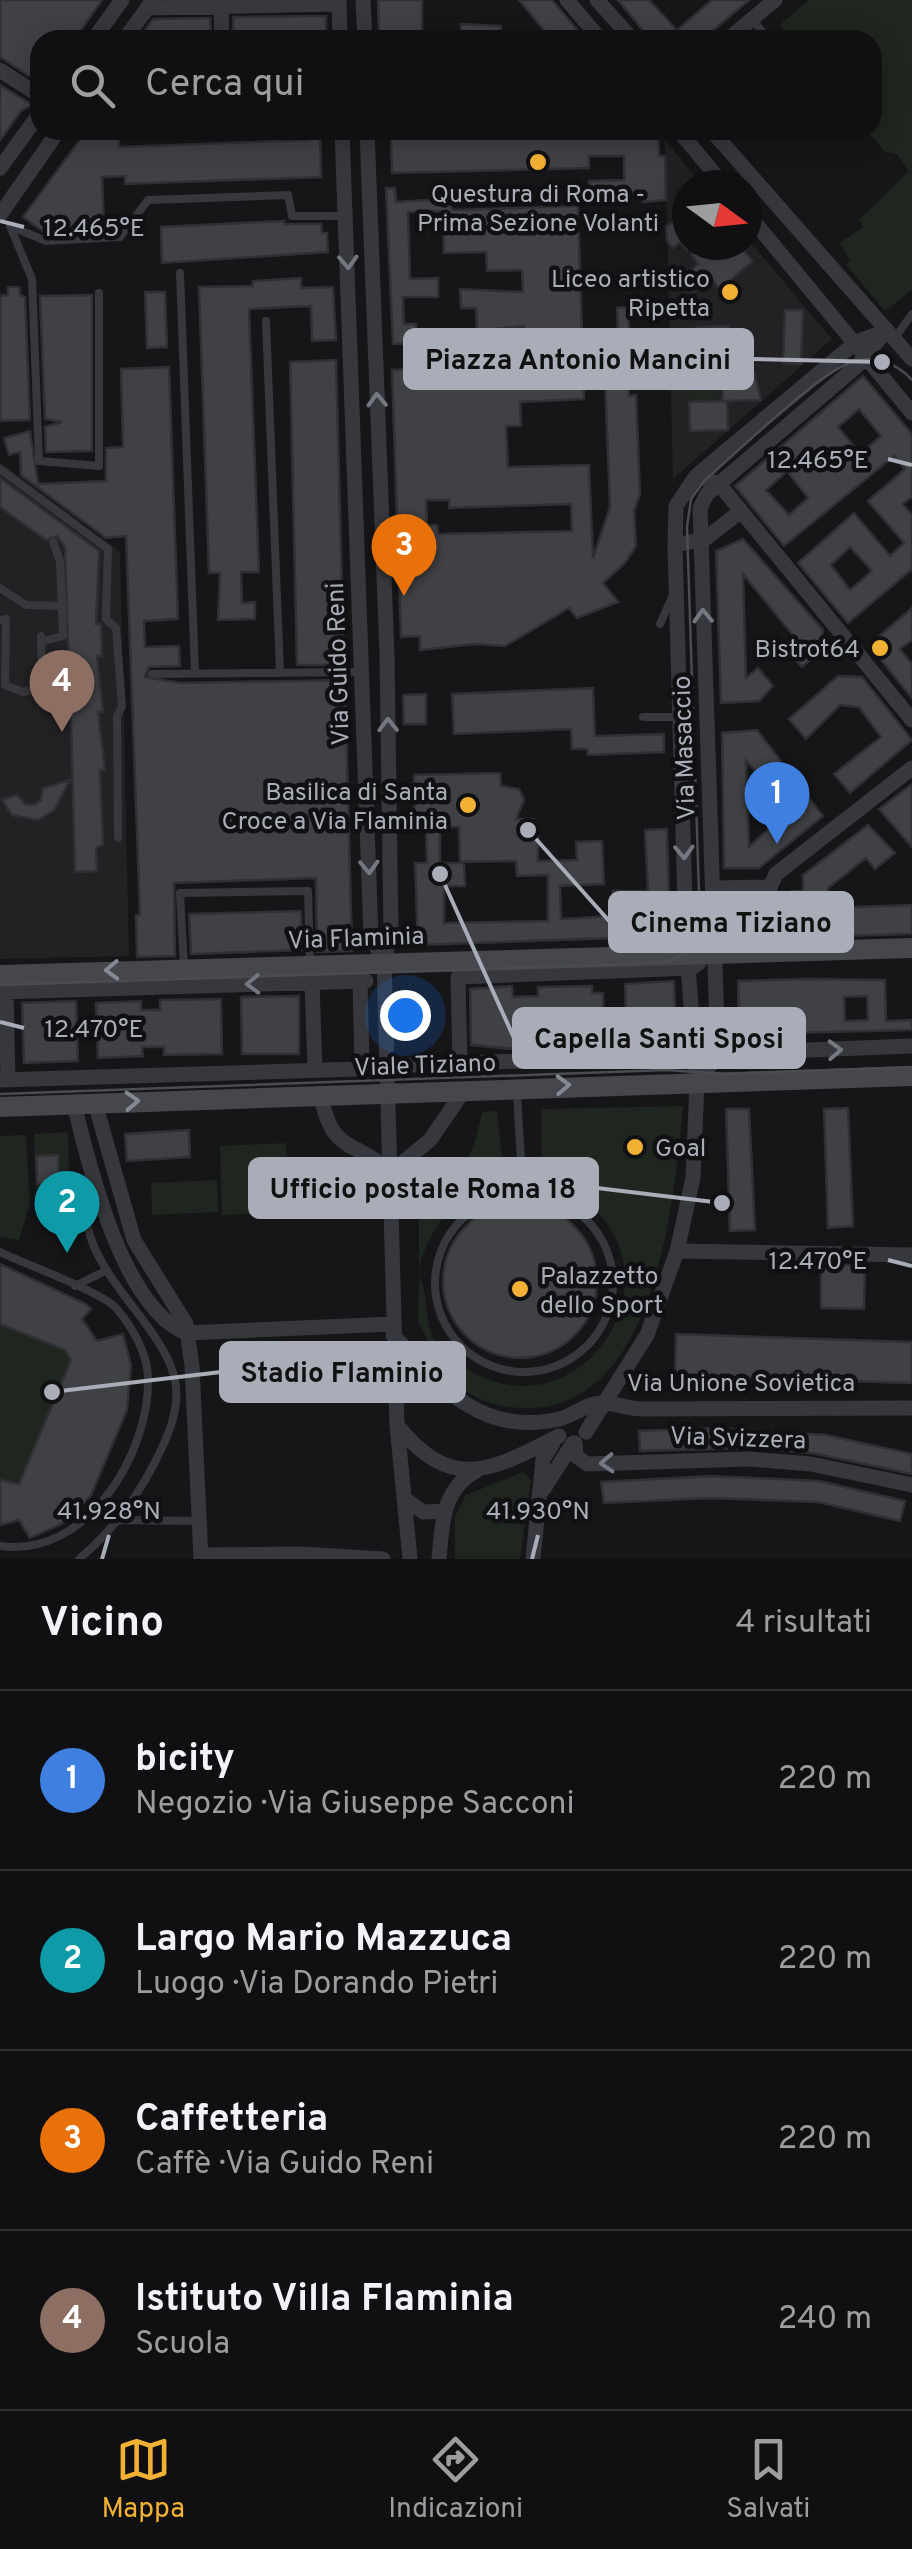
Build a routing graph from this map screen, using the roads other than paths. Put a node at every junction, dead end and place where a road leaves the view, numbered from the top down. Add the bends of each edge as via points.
1 (122, 0) edge
2 (363, 0) edge
3 (567, 0) edge
4 (597, 0) edge
5 (775, 0) edge
6 (339, 2) edge
7 (150, 4) edge
8 (220, 7) junction
9 (752, 19) junction
10 (100, 30) edge
11 (131, 30) edge
12 (221, 30) edge
13 (340, 30) edge
14 (364, 30) edge
15 (592, 30) edge
16 (624, 30) edge
17 (739, 30) edge
18 (761, 30) edge
19 (0, 70) edge
20 (30, 90) edge
21 (30, 126) edge
22 (52, 140) edge
23 (342, 140) edge
24 (368, 140) edge
25 (686, 140) edge
26 (719, 140) edge
27 (0, 168) edge
28 (711, 170) edge
29 (2, 209) edge
30 (346, 216) junction
31 (762, 230) edge
32 (180, 273) dead end
33 (99, 293) dead end
34 (912, 314) edge
35 (266, 321) dead end
36 (899, 333) edge
37 (856, 342) junction
38 (351, 356) junction
39 (375, 356) junction
40 (912, 359) edge
41 (860, 362) junction
42 (912, 413) edge
43 (0, 468) edge
44 (696, 476) junction
45 (719, 484) junction
46 (741, 511) junction
47 (700, 541) junction
48 (53, 542) dead end
49 (675, 545) junction
50 (0, 588) edge
51 (675, 588) junction
52 (63, 606) junction
53 (0, 620) edge
54 (660, 624) dead end
55 (387, 671) junction
56 (280, 672) junction
57 (362, 672) junction
58 (195, 673) junction
59 (152, 674) dead end
60 (4, 690) edge
61 (670, 717) junction
62 (643, 718) dead end
63 (912, 720) edge
64 (912, 768) edge
65 (118, 838) dead end
66 (249, 880) dead end
67 (770, 887) junction
68 (713, 888) junction
69 (249, 892) junction
70 (912, 948) edge
71 (772, 951) junction
72 (714, 952) junction
73 (689, 960) junction
74 (184, 968) junction
75 (385, 971) junction
76 (311, 973) junction
77 (360, 982) junction
78 (2, 986) edge
79 (912, 1046) edge
80 (718, 1054) junction
81 (696, 1055) junction
82 (460, 1064) junction
83 (388, 1066) junction
84 (315, 1070) junction
85 (912, 1076) edge
86 (4, 1080) edge
87 (517, 1087) junction
88 (466, 1088) junction
89 (388, 1090) junction
90 (697, 1091) junction
91 (320, 1092) junction
92 (85, 1103) junction
93 (0, 1106) edge
94 (391, 1172) junction
95 (93, 1178) junction
96 (523, 1194) junction
97 (129, 1226) junction
98 (110, 1232) junction
99 (677, 1251) junction
100 (0, 1252) edge
101 (912, 1255) edge
102 (107, 1270) junction
103 (74, 1286) junction
104 (393, 1330) junction
105 (186, 1334) junction
106 (604, 1402) junction
107 (912, 1408) edge
108 (397, 1425) junction
109 (570, 1432) junction
110 (513, 1457) junction
111 (478, 1469) junction
112 (542, 1482) junction
113 (912, 1485) edge
114 (406, 1499) junction
115 (444, 1511) junction
116 (118, 1520) junction
117 (200, 1521) junction
118 (0, 1546) edge
119 (440, 1553) edge
120 (201, 1557) edge
121 (79, 1559) edge
122 (383, 1559) edge
123 (410, 1559) edge
124 (534, 1559) edge

1 - 10 street
2 - 14 street
3 - 15 street
4 - 16 street
5 - 9 street
6 - 8 street
6 - 13 street
7 - 8 street
7 - 11 street
8 - 12 street
9 - 17 street
9 - 18 lane
19 - 20 street
21 - 27 street
22 - 29 street
23 - 30 street, Via Guido Reni
24 - 39 street, Via Guido Reni
25 - 28 street
26 - 36 street
30 - 33 lane via 292,216 288,196 236,197 148,200 120,237 46,241 10,226 32,279 40,462 99,466
30 -> 38 street, Via Guido Reni
31 - 37 street
32 - 58 lane
34 - 36 lane
35 - 56 lane
36 - 37 street
36 - 40 street
36 - 41 street
37 - 41 street
37 - 44 street
38 - 39 street
38 - 57 street, Via Guido Reni
55 -> 39 street, Via Guido Reni
41 - 42 street
41 - 45 street
43 - 65 lane via 108,548 106,618 116,628 122,706
44 - 45 street
44 - 49 street, Via Masaccio via 676,506
45 - 46 street
45 - 47 street, Via Masaccio via 702,504
46 - 47 street
46 - 63 street
47 - 49 street
68 -> 47 street, Via Masaccio
48 - 52 lane
49 - 51 street, Via Masaccio
50 - 52 lane via 26,605
51 - 54 lane
51 - 61 street, Via Masaccio
52 - 60 lane via 63,636 41,639 42,688
53 - 60 lane via 6,619
55 - 57 street
75 -> 55 street, Via Guido Reni via 391,933
56 - 57 lane
56 - 58 lane
57 -> 75 street, Via Guido Reni via 371,937
58 - 59 lane
61 - 62 lane
61 -> 73 street, Via Masaccio
64 - 67 street via 776,874
66 - 69 lane
67 - 68 street
67 - 71 street
68 - 72 street, Via Masaccio
69 - 74 lane via 180,894
69 - 76 lane via 308,890
70 - 71 street, Via Flaminia
71 - 72 street, Via Flaminia
72 - 73 street, Via Flaminia
72 - 80 street, Via Masaccio
73 - 75 street, Via Flaminia
73 - 81 street, Via Masaccio
73 - 82 street, Via Flaminia via 458,977
74 - 76 street, Via Flaminia
74 -> 78 street, Via Flaminia
75 - 76 street, Via Flaminia
75 - 77 street, Via Flaminia
75 - 83 street
76 - 77 street, Via Flaminia
76 -> 78 street, Via Flaminia
76 - 84 street
77 - 84 street, Viale Tiziano via 362,1066
78 - 86 street
80 -> 79 street, Viale Tiziano
80 - 81 street, Viale Tiziano
80 - 90 street
81 - 82 street, Viale Tiziano
81 - 90 street, Via Masaccio
82 - 83 street, Viale Tiziano
83 - 89 street
84 - 86 street, Viale Tiziano
85 - 90 street, Viale Tiziano
87 - 88 street, Viale Tiziano
87 -> 90 street, Viale Tiziano
87 - 96 lane
88 - 89 street, Viale Tiziano
88 - 94 street via 430,1140
89 - 91 street, Viale Tiziano
89 - 94 street
90 - 99 street, Via Masaccio via 693,1178
92 -> 91 street, Viale Tiziano
91 - 94 street via 337,1139
92 - 93 street, Viale Tiziano
92 - 95 street
92 - 97 street
94 - 104 street
95 - 98 street
95 - 102 lane via 86,1216
96 - 96 lane via 486,1202 463,1218 446,1240 436,1277 441,1314 461,1345 492,1366 520,1371 557,1365 588,1344 607,1312 612,1284 605,1247 586,1220 562,1202
97 - 98 street
97 - 105 street via 185,1320
98 - 105 street via 156,1308
99 - 101 street
99 - 106 street, Via Masaccio via 644,1342
100 - 103 lane
102 - 103 lane
102 - 116 lane via 170,1365 176,1386 169,1435
103 - 118 lane via 115,1304 136,1337 148,1379 140,1427 119,1479 86,1521 47,1546
104 - 105 street
104 - 108 street
104 - 109 street via 448,1394 471,1408
105 - 117 street
106 - 107 street, Via Unione Sovietica via 642,1409
106 - 109 street, Via Masaccio
108 - 111 street via 429,1460
108 - 114 street
109 - 110 street
109 - 112 street, Via Masaccio via 545,1452
113 -> 109 street, Via Svizzera via 749,1459 587,1464 578,1459
110 - 111 street
110 - 112 street via 532,1463
111 - 115 street via 460,1482
112 - 124 street
114 - 115 street via 422,1512
114 - 123 street
115 - 119 street
116 - 117 lane
116 - 121 lane
117 - 120 street
119 - 123 street
120 - 122 street

